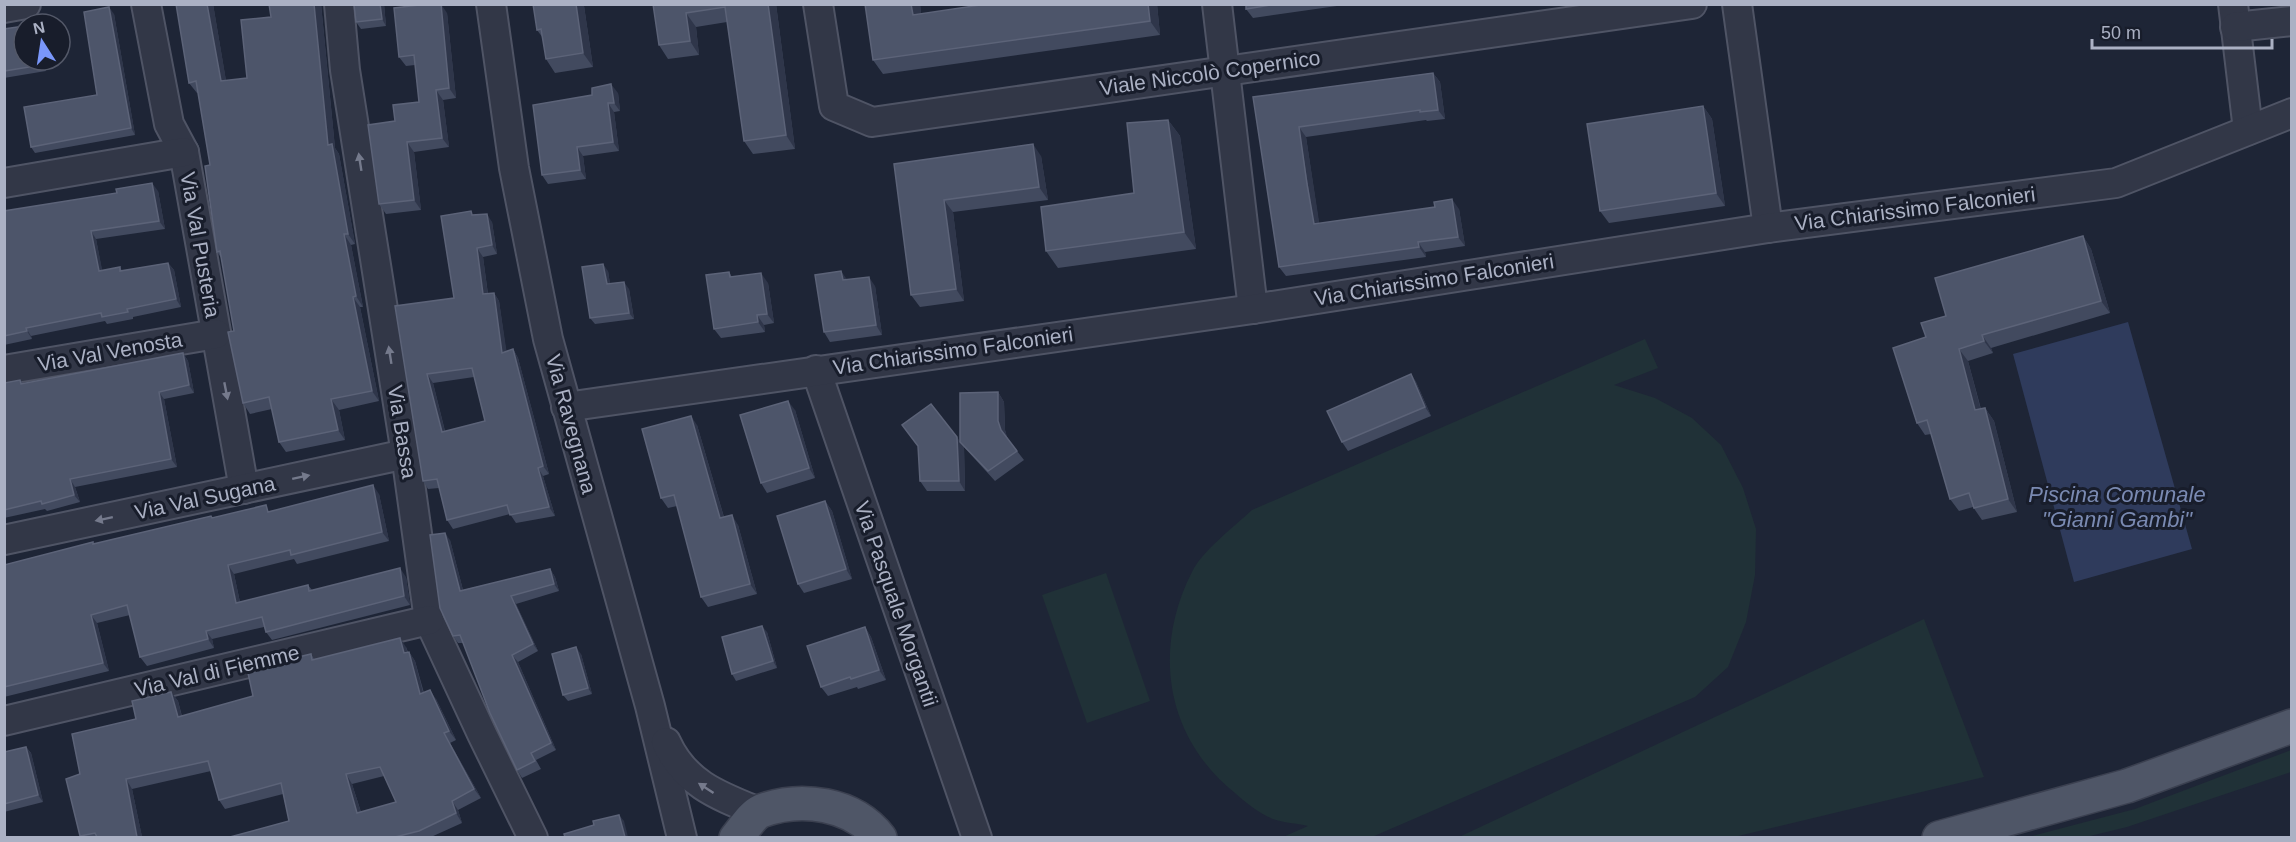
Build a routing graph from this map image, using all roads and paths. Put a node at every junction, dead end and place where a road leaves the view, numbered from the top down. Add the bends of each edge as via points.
1 (26, 4) edge
2 (146, 4) edge
3 (339, 4) edge
4 (491, 4) edge
5 (818, 4) edge
6 (1217, 4) edge
7 (1692, 4) edge
8 (1737, 4) edge
9 (4, 8) edge
10 (2234, 16) edge
11 (2292, 21) edge
12 (1226, 71) junction
13 (2292, 113) edge
14 (2248, 130) junction
15 (184, 152) junction
16 (4, 183) edge
17 (1768, 228) junction
18 (1253, 309) junction
19 (216, 334) junction
20 (4, 370) edge
21 (816, 370) junction
22 (566, 407) junction
23 (406, 454) junction
24 (244, 489) junction
25 (4, 540) edge
26 (429, 621) junction
27 (650, 706) junction
28 (4, 721) edge
29 (2292, 726) edge
30 (759, 812) junction
31 (533, 837) edge
32 (682, 837) edge
33 (736, 837) edge
34 (880, 837) edge
35 (977, 837) edge
36 (1939, 837) edge

1 - 9 street
2 - 15 street, Via Val Pusteria via 169,124
23 -> 3 street, Via Bassa via 345,70
4 - 22 street, Via Ravegnana via 514,168 548,339
5 - 12 street, Viale Niccolò Copernico via 834,106 872,122
6 - 12 street
7 - 12 street, Viale Niccolò Copernico
8 - 17 street
10 - 11 street
10 - 14 street
12 - 18 street
13 - 14 street, Via Chiarissimo Falconieri
14 - 17 street, Via Chiarissimo Falconieri via 2116,183
15 - 16 street
15 - 19 street, Via Val Pusteria
17 - 18 street, Via Chiarissimo Falconieri
18 - 21 street, Via Chiarissimo Falconieri
19 - 20 street, Via Val Venosta
19 -> 24 street, Via Val Pusteria
21 - 22 street, Via Chiarissimo Falconieri
21 - 35 street, Via Pasquale Morgantii
22 - 27 street, Via Ravegnana
24 -> 23 street, Via Val Sugana
23 - 26 street, Via Bassa
24 -> 25 street, Via Val Sugana
26 - 28 street, Via Val di Fiemme
26 - 31 street, Via Bassa
30 -> 27 street via 719,796 689,777 669,748
27 - 32 street, Via Ravegnana
29 - 36 main road via 2127,786
30 - 33 main road
30 - 34 main road via 812,803 830,806 848,812

